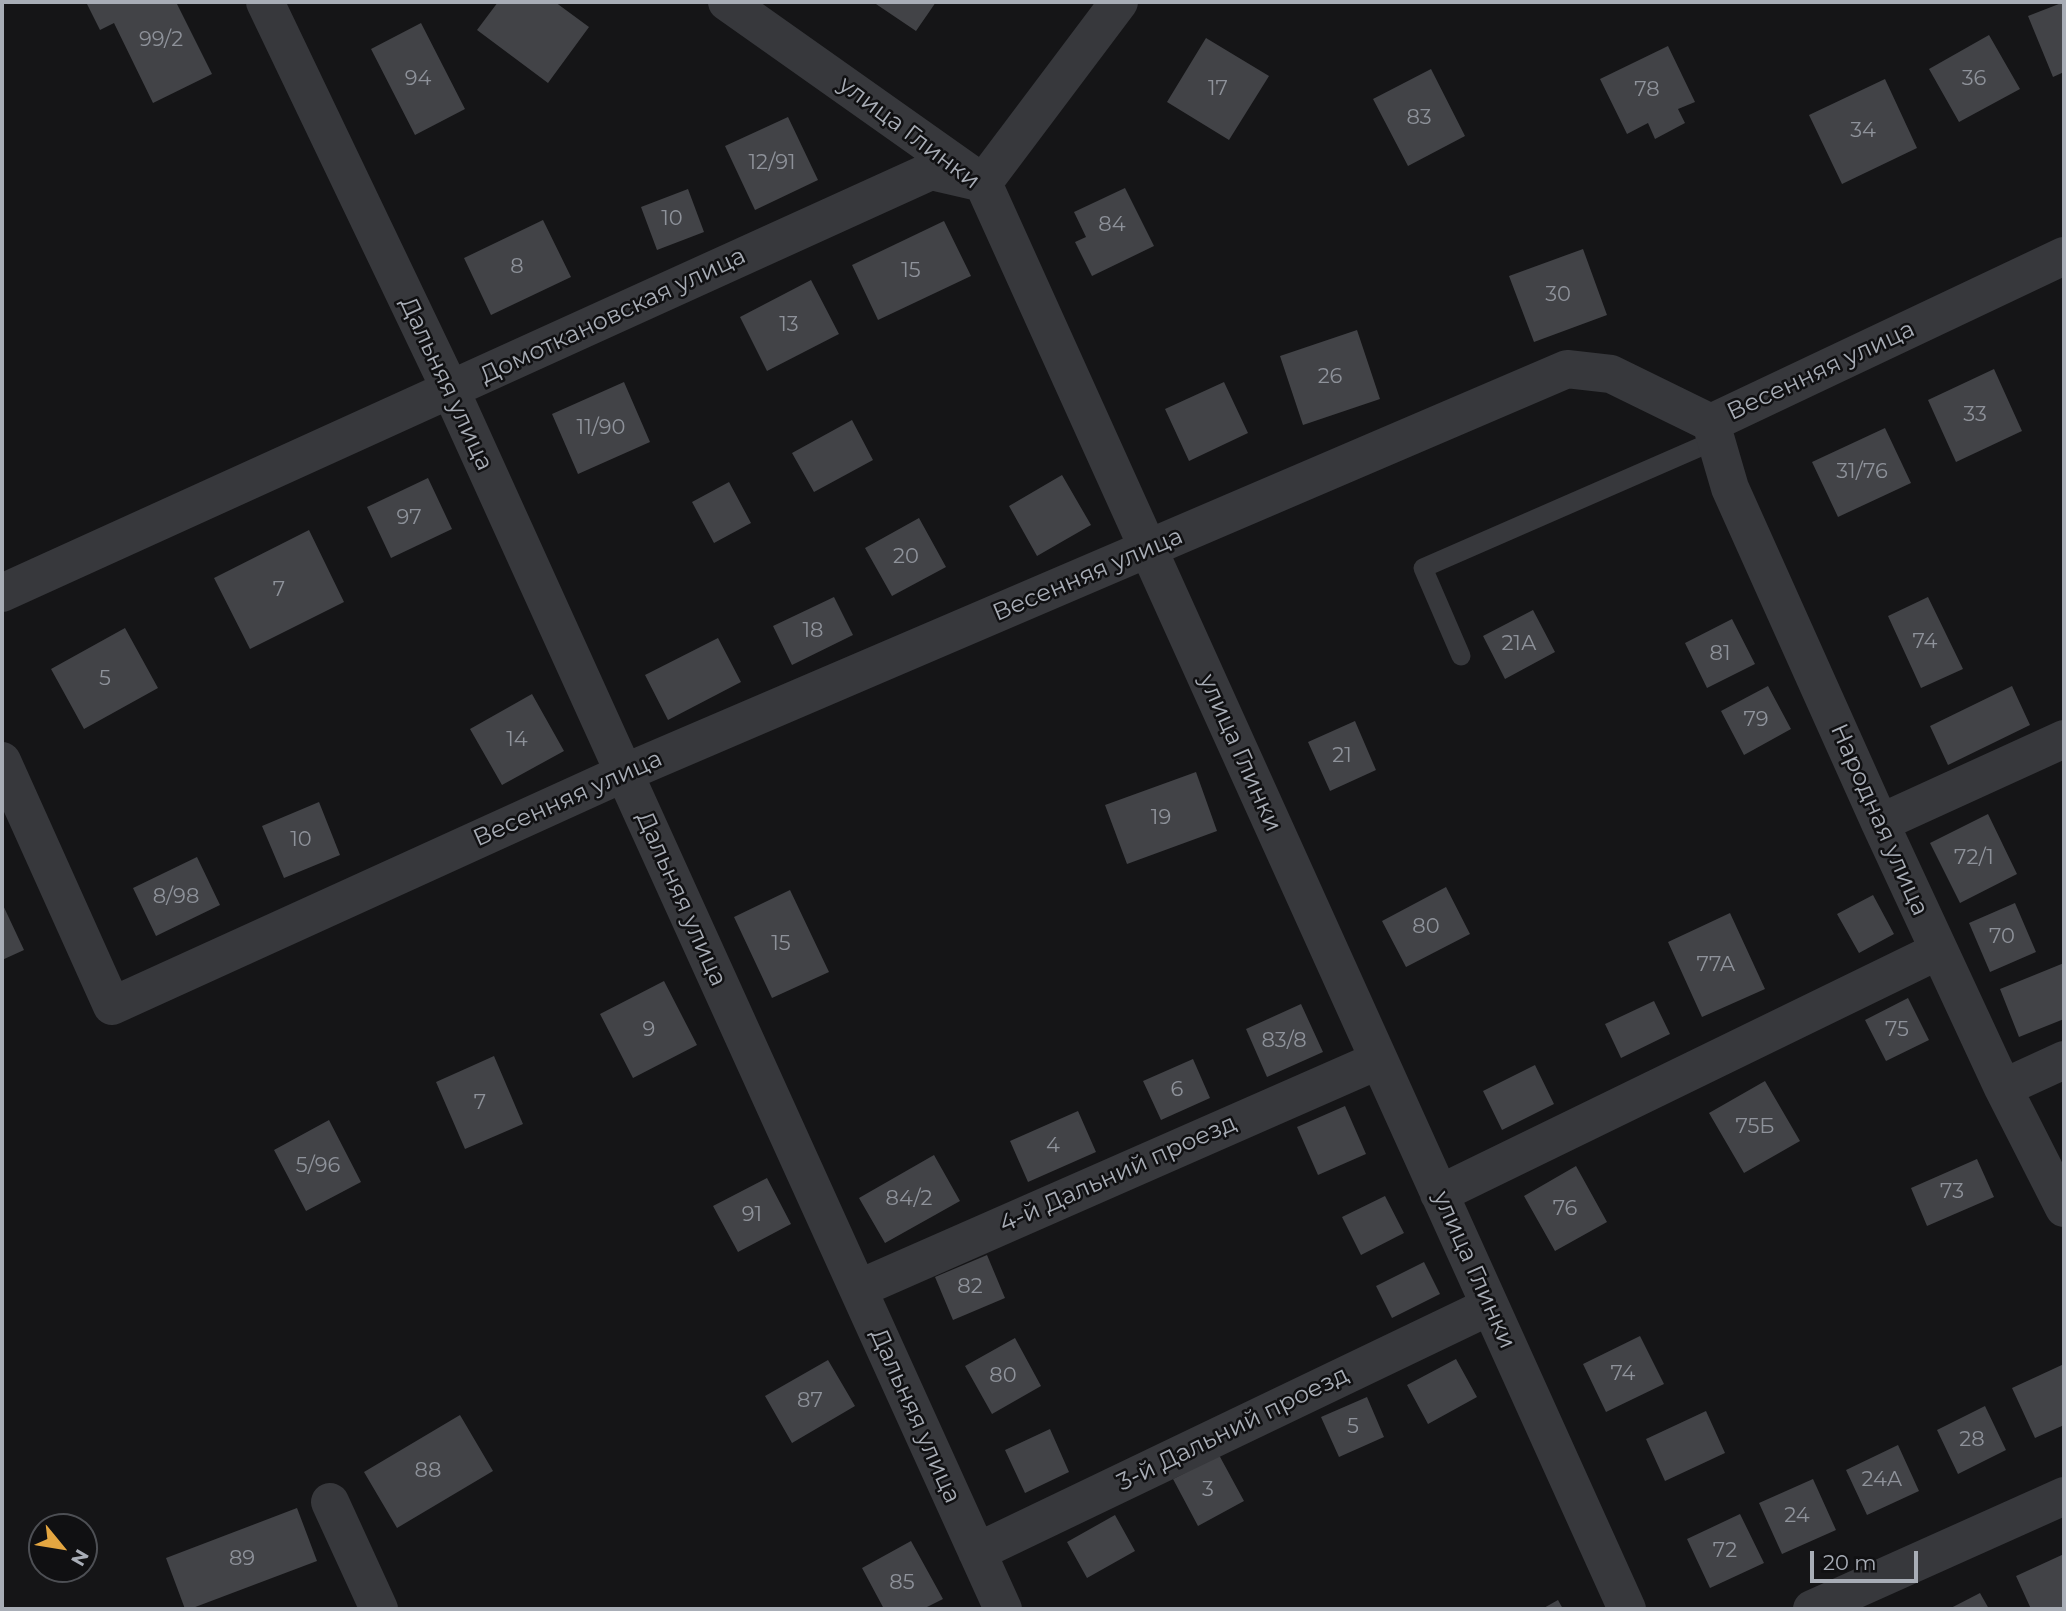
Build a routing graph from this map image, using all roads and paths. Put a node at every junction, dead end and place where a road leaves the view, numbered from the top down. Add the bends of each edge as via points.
1 (265, 2) edge
2 (727, 2) edge
3 (1119, 2) edge
4 (983, 183) junction
5 (2064, 256) edge
6 (451, 391) junction
7 (1714, 432) junction
8 (1148, 550) junction
9 (2, 593) edge
10 (1461, 656) dead end
11 (2064, 739) edge
12 (2, 761) edge
13 (624, 773) junction
14 (1880, 823) junction
15 (1938, 951) junction
16 (1379, 1060) junction
17 (2064, 1060) edge
18 (2003, 1088) junction
19 (1439, 1194) junction
20 (2064, 1208) edge
21 (858, 1289) junction
22 (1490, 1306) junction
23 (2064, 1496) edge
24 (330, 1502) dead end
25 (977, 1552) junction
26 (379, 1609) edge
27 (1003, 1609) edge
28 (1627, 1609) edge
29 (1812, 1609) edge

1 - 6 street, Дальняя улица
2 - 4 street, улица Глинки
3 - 4 street
4 - 6 street, Домоткановская улица via 931,171
4 - 8 street, улица Глинки
5 - 7 street, Весенняя улица
6 - 9 street, Домоткановская улица
6 - 13 street, Дальняя улица
7 - 8 street, Весенняя улица via 1611,374 1567,369
7 - 10 lane via 1423,568
7 - 14 street, Народная улица via 1730,488
8 - 13 street, Весенняя улица
8 - 16 street, улица Глинки
11 - 14 street
12 - 13 street, Весенняя улица via 112,1006
13 - 21 street, Дальняя улица
14 - 15 street, Народная улица
15 - 18 street, Народная улица
15 - 19 street
16 - 19 street, улица Глинки
16 - 21 street, 4-й Дальний проезд
17 - 18 street
18 - 20 street, Народная улица
19 - 22 street, улица Глинки
21 - 25 street, Дальняя улица
22 - 25 street, 3-й Дальний проезд
22 - 28 street, улица Глинки
23 - 29 street
24 - 26 street
25 - 27 street, Дальняя улица

